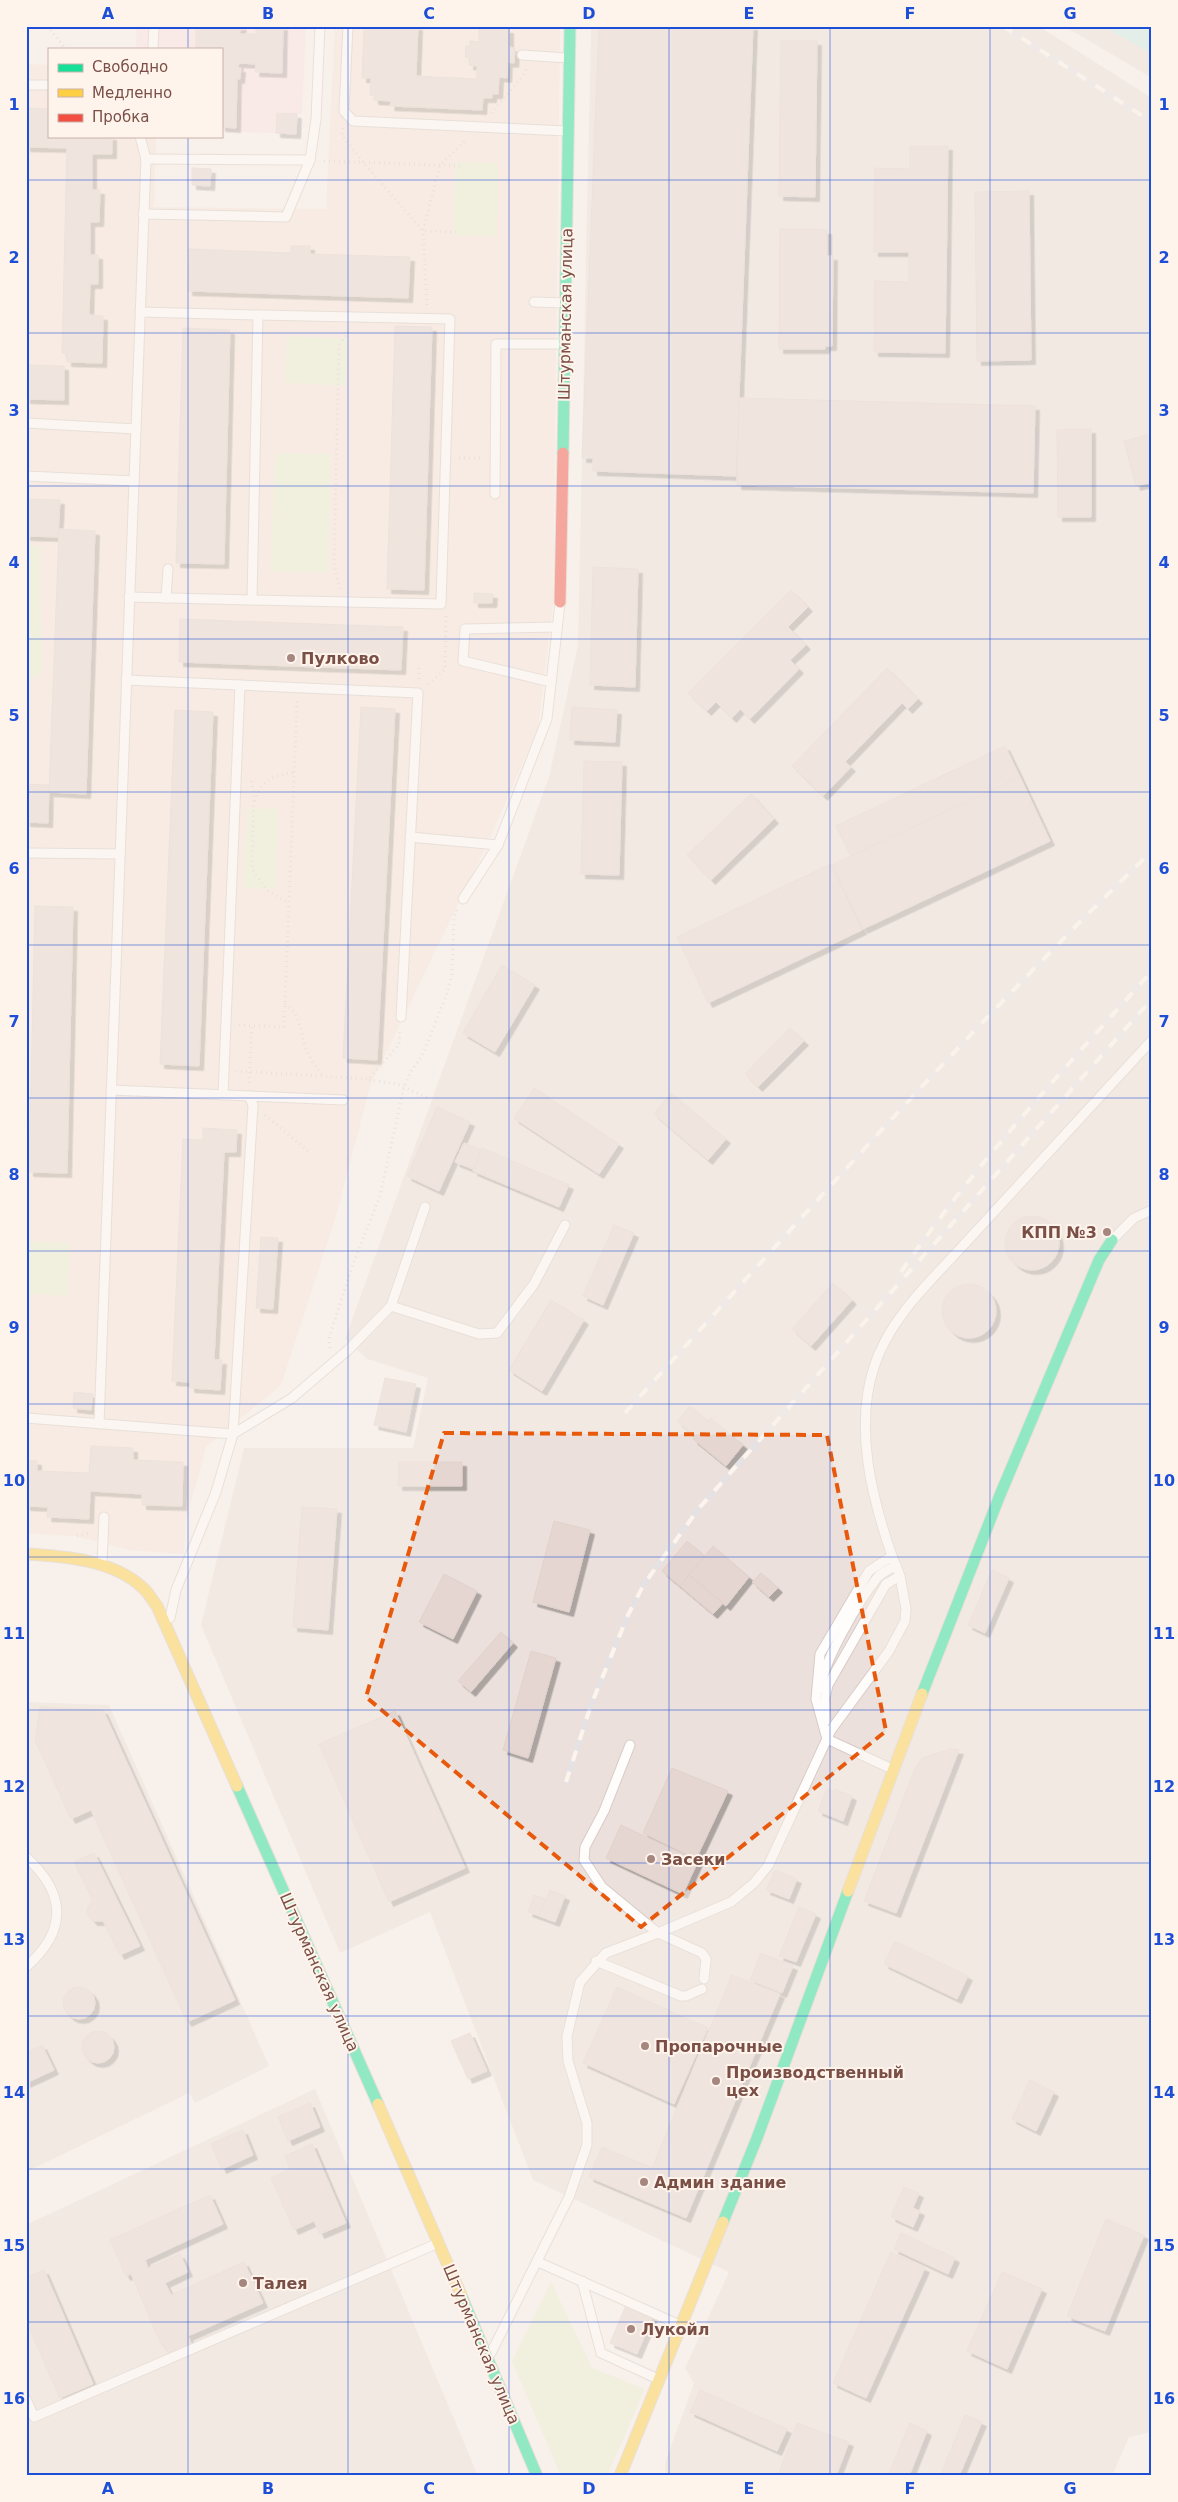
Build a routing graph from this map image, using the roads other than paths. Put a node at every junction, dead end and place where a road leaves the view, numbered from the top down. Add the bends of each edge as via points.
1 (154, 26) edge
2 (320, 26) edge
3 (348, 26) edge
4 (570, 26) edge
5 (153, 48) edge
6 (527, 56) road end
7 (570, 58) junction
8 (48, 85) edge
9 (26, 86) edge
10 (568, 131) junction
11 (141, 138) edge
12 (146, 159) junction
13 (310, 160) junction
14 (144, 214) junction
15 (534, 302) dead end
16 (565, 302) junction
17 (140, 312) junction
18 (258, 315) junction
19 (564, 344) junction
20 (26, 423) edge
21 (136, 429) junction
22 (26, 476) edge
23 (134, 481) junction
24 (495, 494) dead end
25 (168, 569) dead end
26 (129, 597) junction
27 (166, 598) junction
28 (252, 600) junction
29 (560, 602) joint
30 (557, 626) junction
31 (126, 680) junction
32 (551, 682) junction
33 (240, 685) junction
34 (410, 837) junction
35 (498, 845) junction
36 (26, 853) edge
37 (120, 854) junction
38 (463, 899) road end
39 (401, 1017) road end
40 (1152, 1040) edge
41 (111, 1090) junction
42 (223, 1095) junction
43 (249, 1096) junction
44 (344, 1100) dead end
45 (425, 1207) dead end
46 (1152, 1210) edge
47 (564, 1225) dead end
48 (1112, 1240) joint
49 (391, 1306) junction
50 (26, 1418) edge
51 (99, 1424) junction
52 (233, 1434) junction
53 (104, 1517) dead end
54 (26, 1554) edge
55 (894, 1561) junction
56 (102, 1566) junction
57 (900, 1576) junction
58 (168, 1627) junction
59 (827, 1739) junction
60 (630, 1746) dead end
61 (893, 1770) junction
62 (26, 1857) edge
63 (658, 1933) junction
64 (596, 1961) junction
65 (26, 1967) edge
66 (704, 1979) dead end
67 (702, 1989) dead end
68 (439, 2243) junction
69 (538, 2262) junction
70 (582, 2281) junction
71 (683, 2326) junction
72 (488, 2358) junction
73 (660, 2380) junction
74 (26, 2399) edge
75 (537, 2476) edge
76 (620, 2476) edge

1 - 5 lane
2 - 13 lane via 316,119
3 - 10 lane via 344,110 353,121
4 - 7 street, Штурманская улица
6 - 7 lane
7 - 10 street, Штурманская улица
8 - 9 lane
10 - 16 street, Штурманская улица
11 - 12 lane
12 - 13 lane
12 - 14 lane
13 - 14 lane via 286,218
14 - 17 lane
15 - 16 lane
16 - 19 street, Штурманская улица
17 - 18 lane
17 - 21 lane
18 - 28 lane
18 - 28 lane via 450,319 441,604
19 - 24 lane via 496,344
19 - 29 street, Штурманская улица
20 - 21 lane
21 - 23 lane
22 - 23 lane
23 - 26 lane
25 - 27 lane
26 - 27 lane
26 - 31 lane
27 - 28 lane
29 - 30 lane
30 - 32 lane
30 - 32 lane via 465,629 463,660
31 - 33 lane
31 - 37 lane
32 - 35 lane via 547,719
33 - 34 lane via 418,692
33 - 42 lane
34 - 35 lane
34 - 39 lane
35 - 38 lane
36 - 37 lane
37 - 41 lane
40 - 55 lane via 920,1295 884,1340 866,1400 866,1432 880,1520
41 - 42 lane
41 - 51 lane
42 - 43 lane
43 - 44 lane
43 - 52 lane via 253,1105
45 - 49 lane
46 - 48 lane via 1134,1218
47 - 49 lane via 534,1284 497,1333 479,1334
48 - 61 street via 1099,1260 1000,1495
49 - 52 lane via 292,1398
50 - 51 lane
51 - 52 lane
52 - 58 lane via 216,1492 176,1590
53 - 56 lane
54 - 56 street, Штурманская улица via 68,1556
55 - 57 lane
55 - 59 lane via 869,1570 820,1654 816,1699
56 - 58 street, Штурманская улица via 142,1586
57 - 59 lane via 886,1584 828,1685 825,1698
57 - 59 lane via 905,1621 889,1651
58 - 68 street, Штурманская улица
59 - 61 lane
59 - 63 lane via 768,1866 754,1883 731,1902
60 - 63 lane via 604,1811 585,1847 584,1860 602,1887
61 - 71 street via 757,2138
62 - 65 lane via 38,1868 55,1896 57,1925 50,1942
63 - 64 lane via 606,1953
63 - 66 lane via 702,1953 706,1959
64 - 67 lane via 681,1996
64 - 69 lane via 580,1982 567,2036 568,2061 587,2123 587,2145 569,2197
68 - 72 street, Штурманская улица
68 - 74 lane via 34,2417
69 - 70 lane
69 - 72 lane
70 - 71 lane
70 - 73 lane via 601,2353
71 - 73 street
72 - 75 street, Штурманская улица
73 - 76 street

